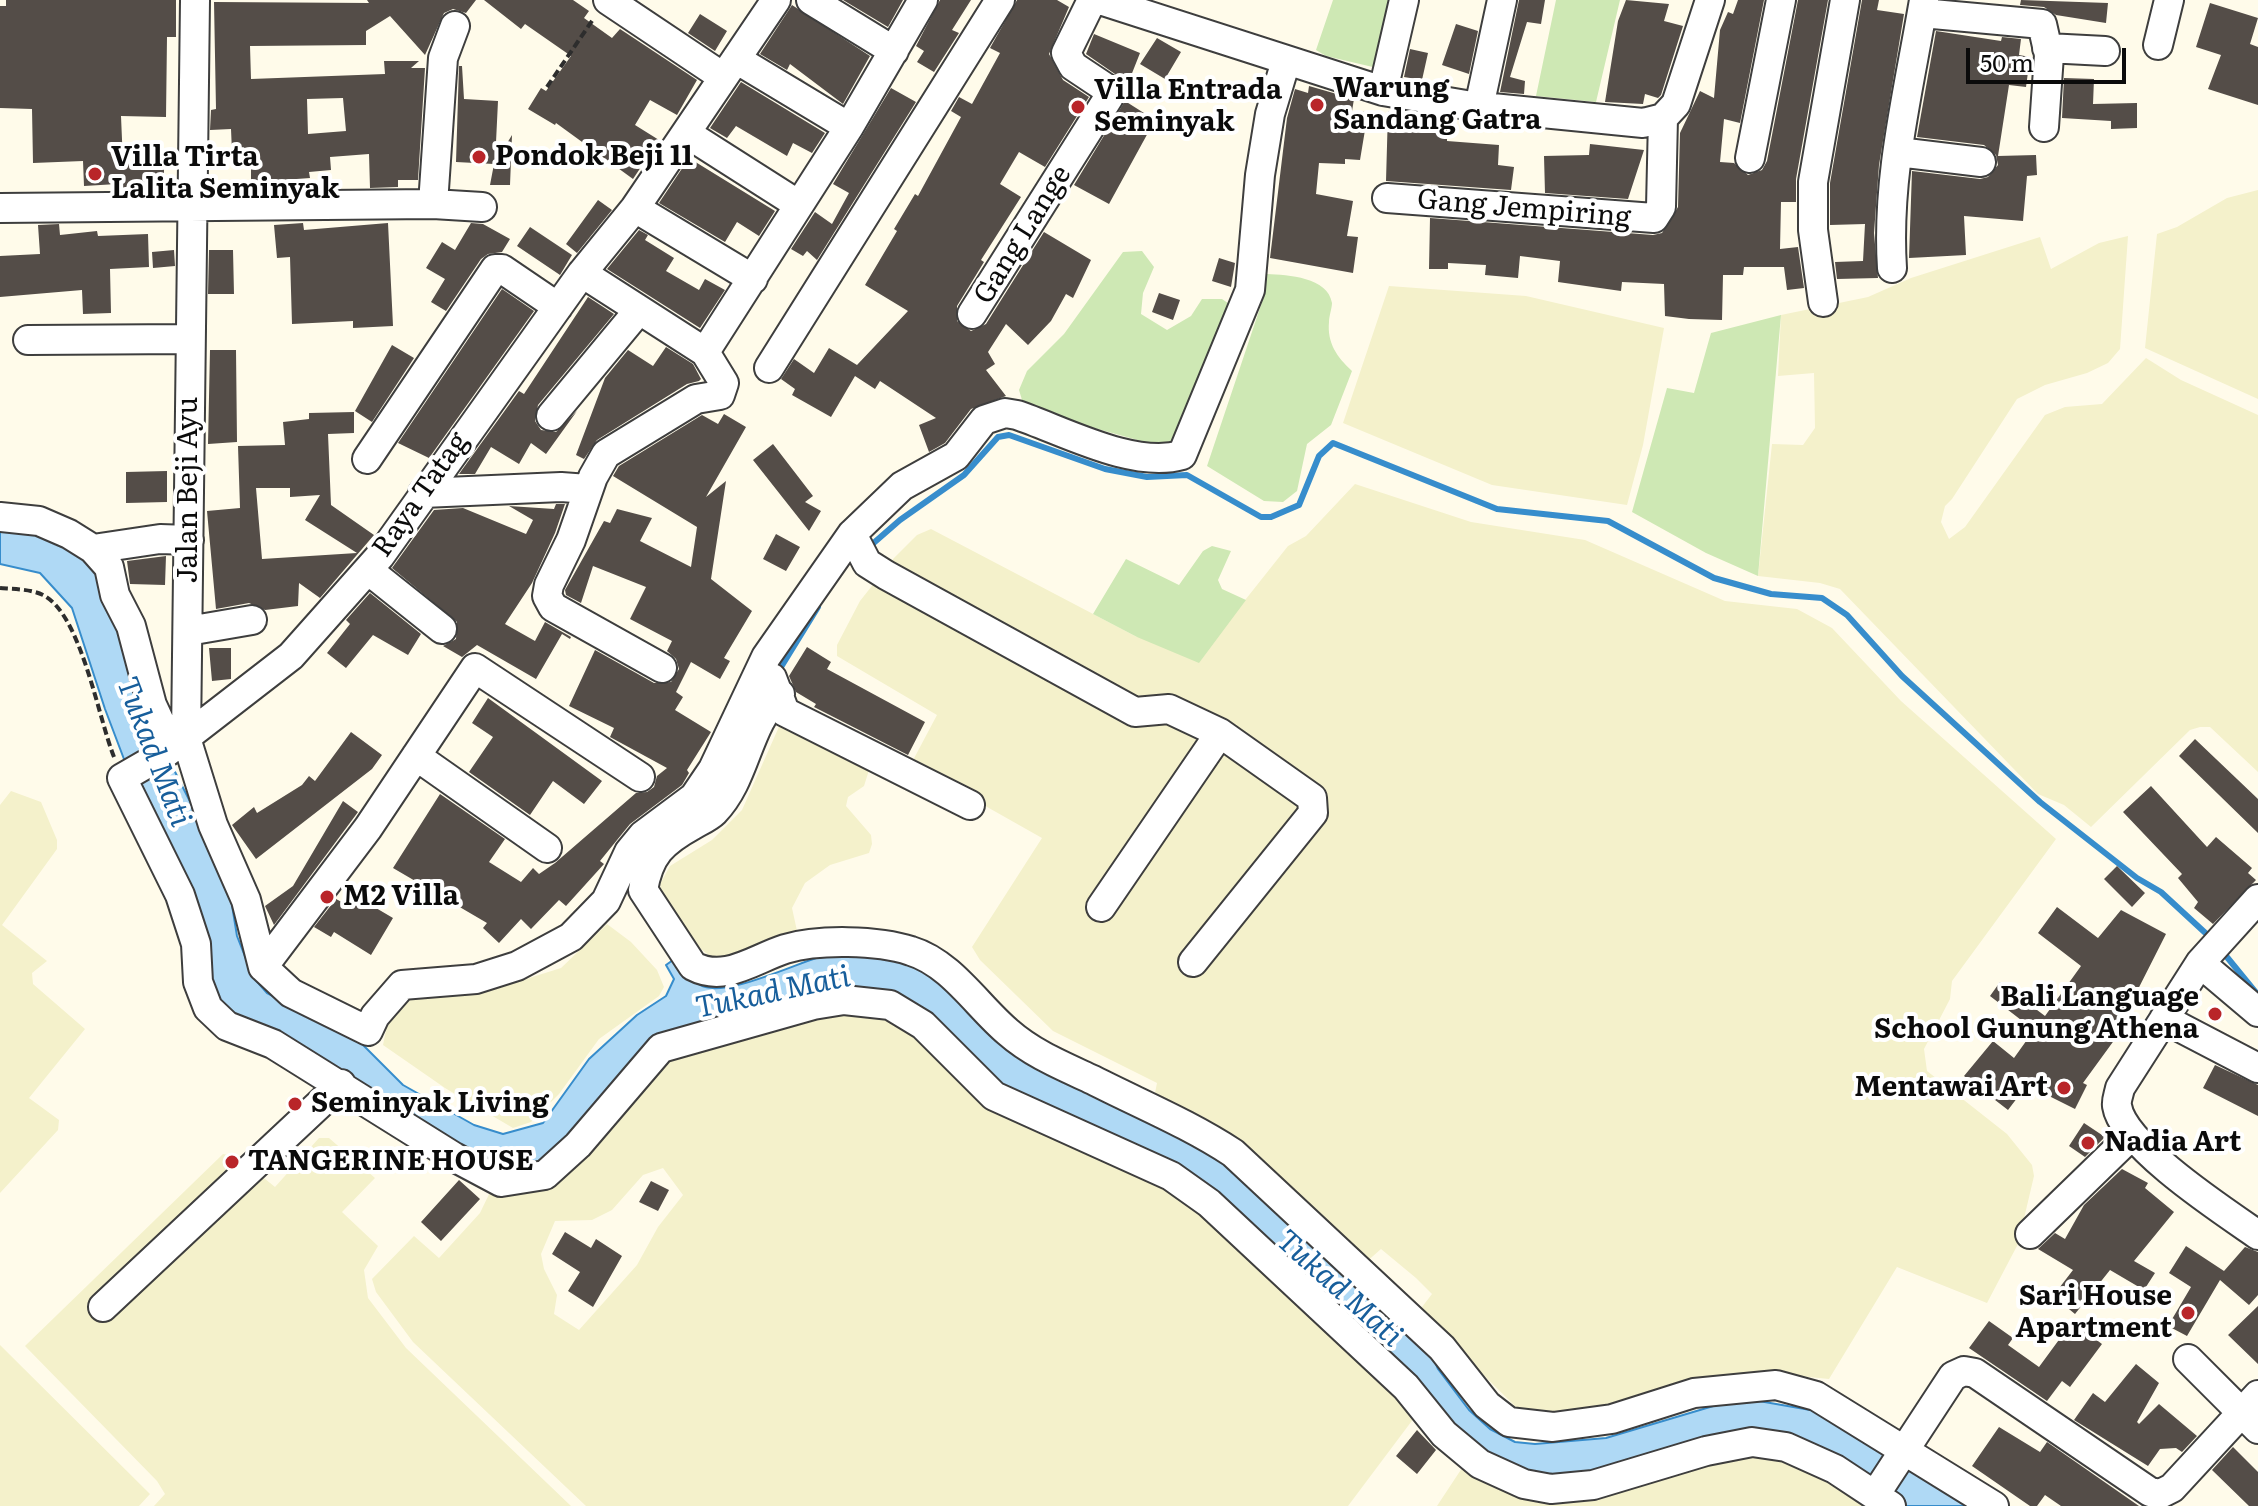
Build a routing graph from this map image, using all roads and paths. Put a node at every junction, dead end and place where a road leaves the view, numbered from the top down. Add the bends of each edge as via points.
1 (195, 0) edge
2 (776, 0) edge
3 (811, 0) edge
4 (923, 0) edge
5 (1000, 0) edge
6 (1092, 0) edge
7 (1100, 0) edge
8 (1404, 0) edge
9 (1502, 0) edge
10 (1710, 0) edge
11 (1781, 0) edge
12 (1845, 0) edge
13 (2169, 0) edge
14 (604, 5) edge
15 (1923, 7) edge
16 (455, 26) dead end
17 (2158, 45) dead end
18 (2047, 48) junction
19 (894, 51) junction
20 (2105, 51) dead end
21 (1286, 61) junction
22 (729, 68) junction
23 (547, 87) dead end
24 (1383, 91) junction
25 (1479, 107) junction
26 (1663, 118) junction
27 (849, 127) junction
28 (2044, 127) dead end
29 (686, 133) junction
30 (1898, 152) junction
31 (1750, 158) dead end
32 (1981, 162) dead end
33 (1387, 198) dead end
34 (433, 204) junction
35 (799, 205) junction
36 (482, 207) dead end
37 (0, 208) edge
38 (191, 208) junction
39 (635, 208) junction
40 (1892, 268) dead end
41 (582, 273) junction
42 (753, 279) junction
43 (1823, 302) dead end
44 (558, 307) junction
45 (639, 310) junction
46 (972, 314) dead end
47 (189, 339) junction
48 (28, 340) dead end
49 (705, 352) junction
50 (769, 368) dead end
51 (551, 416) dead end
52 (367, 459) dead end
53 (588, 489) junction
54 (423, 493) junction
55 (0, 517) edge
56 (189, 540) junction
57 (859, 548) junction
58 (93, 549) junction
59 (368, 570) junction
60 (0, 588) edge
61 (252, 620) dead end
62 (442, 629) dead end
63 (188, 631) junction
64 (662, 668) dead end
65 (773, 678) junction
66 (1220, 733) junction
67 (175, 746) junction
68 (416, 756) junction
69 (124, 776) junction
70 (640, 777) dead end
71 (970, 805) dead end
72 (547, 848) dead end
73 (2258, 899) edge
74 (1101, 907) dead end
75 (1193, 962) dead end
76 (2200, 963) junction
77 (263, 967) junction
78 (2258, 1012) edge
79 (2164, 1019) junction
80 (2258, 1068) edge
81 (341, 1084) junction
82 (2132, 1135) junction
83 (2030, 1234) dead end
84 (2258, 1235) edge
85 (103, 1307) dead end
86 (2188, 1359) dead end
87 (2253, 1412) edge
88 (1902, 1453) junction
89 (1881, 1497) edge
90 (1994, 1506) edge

1 - 38 street, Jalan Beji Ayu
2 - 22 street, Raya Tatag
3 - 19 street
4 - 19 street
5 - 50 street
6 - 46 street, Gang Lange via 1066,53 1073,66 1106,88 1107,101
7 - 21 street
8 - 24 street
9 - 25 street
10 - 26 street via 1676,104
11 - 31 street
12 - 43 street via 1813,182
13 - 17 street
14 - 22 street
14 - 23 path
15 - 18 street via 2042,24
15 - 30 street
16 - 34 street via 443,58
18 - 20 street
18 - 28 street
19 - 27 street
21 - 24 street
21 - 57 street via 1270,114 1250,290 1182,455 1139,457 1017,415 996,415 973,430 956,456 902,486
22 - 27 street
22 - 29 street, Raya Tatag
24 - 25 street
25 - 26 street via 1643,123
26 - 33 street, Gang Jempiring via 1661,207 1654,218
27 - 35 street
29 - 35 street
29 - 39 street, Raya Tatag
30 - 32 street
30 - 40 street via 1889,224
34 - 36 street
34 - 38 street
35 - 42 street
37 - 38 street
38 - 47 street, Jalan Beji Ayu
39 - 41 street, Raya Tatag
39 - 42 street
41 - 44 street, Raya Tatag
41 - 45 street
42 - 49 street
44 - 52 street via 495,269
44 - 54 street, Raya Tatag
45 - 49 street
45 - 51 street
47 - 48 street
47 - 56 street, Jalan Beji Ayu
49 - 53 street via 724,383 720,395 696,399 606,454
53 - 54 street
53 - 64 street via 549,585 548,603
54 - 59 street, Raya Tatag
55 - 58 street via 39,521
56 - 58 street
56 - 63 street, Jalan Beji Ayu
57 - 65 street
57 - 66 street via 1135,712 1169,709
58 - 67 street via 109,567 152,705
59 - 62 street
59 - 67 street, Raya Tatag via 291,656
60 - 69 path via 41,594 60,608
61 - 63 street
63 - 67 street, Jalan Beji Ayu
65 - 71 street via 785,712
65 - 77 street via 694,797 643,835 606,901 571,937 546,953 476,979 402,985 368,1031 291,993
65 - 88 street via 738,778 713,813 675,835 648,862 643,890 693,966 705,972 733,971 785,949 813,944 856,943 923,957 944,969 1010,1034 1046,1059 1194,1128 1233,1153 1442,1348 1487,1405 1509,1422 1553,1427 1612,1419 1694,1393 1776,1385 1816,1396
66 - 74 street
66 - 75 street via 1312,798 1313,813
67 - 69 street, Raya Tatag
67 - 77 street, Jalan Beji Ayu via 246,900
68 - 70 street via 475,668
68 - 72 street
68 - 77 street
69 - 81 street via 180,895 208,1008 227,1026 273,1044
73 - 76 street
76 - 78 street
76 - 79 street
79 - 80 street
79 - 82 street via 2120,1088 2117,1107
81 - 85 street
81 - 89 street via 501,1182 545,1175 578,1145 661,1048 813,1005 844,1000 890,1005 923,1025 994,1096 1171,1176 1209,1203 1406,1387 1444,1434 1480,1464 1524,1484 1551,1489 1593,1485 1752,1442 1786,1447
82 - 83 street
82 - 84 street via 2209,1202
86 - 87 street
87 - 88 street via 2160,1494 1975,1373 1964,1371 1953,1376
88 - 89 street
88 - 90 street

